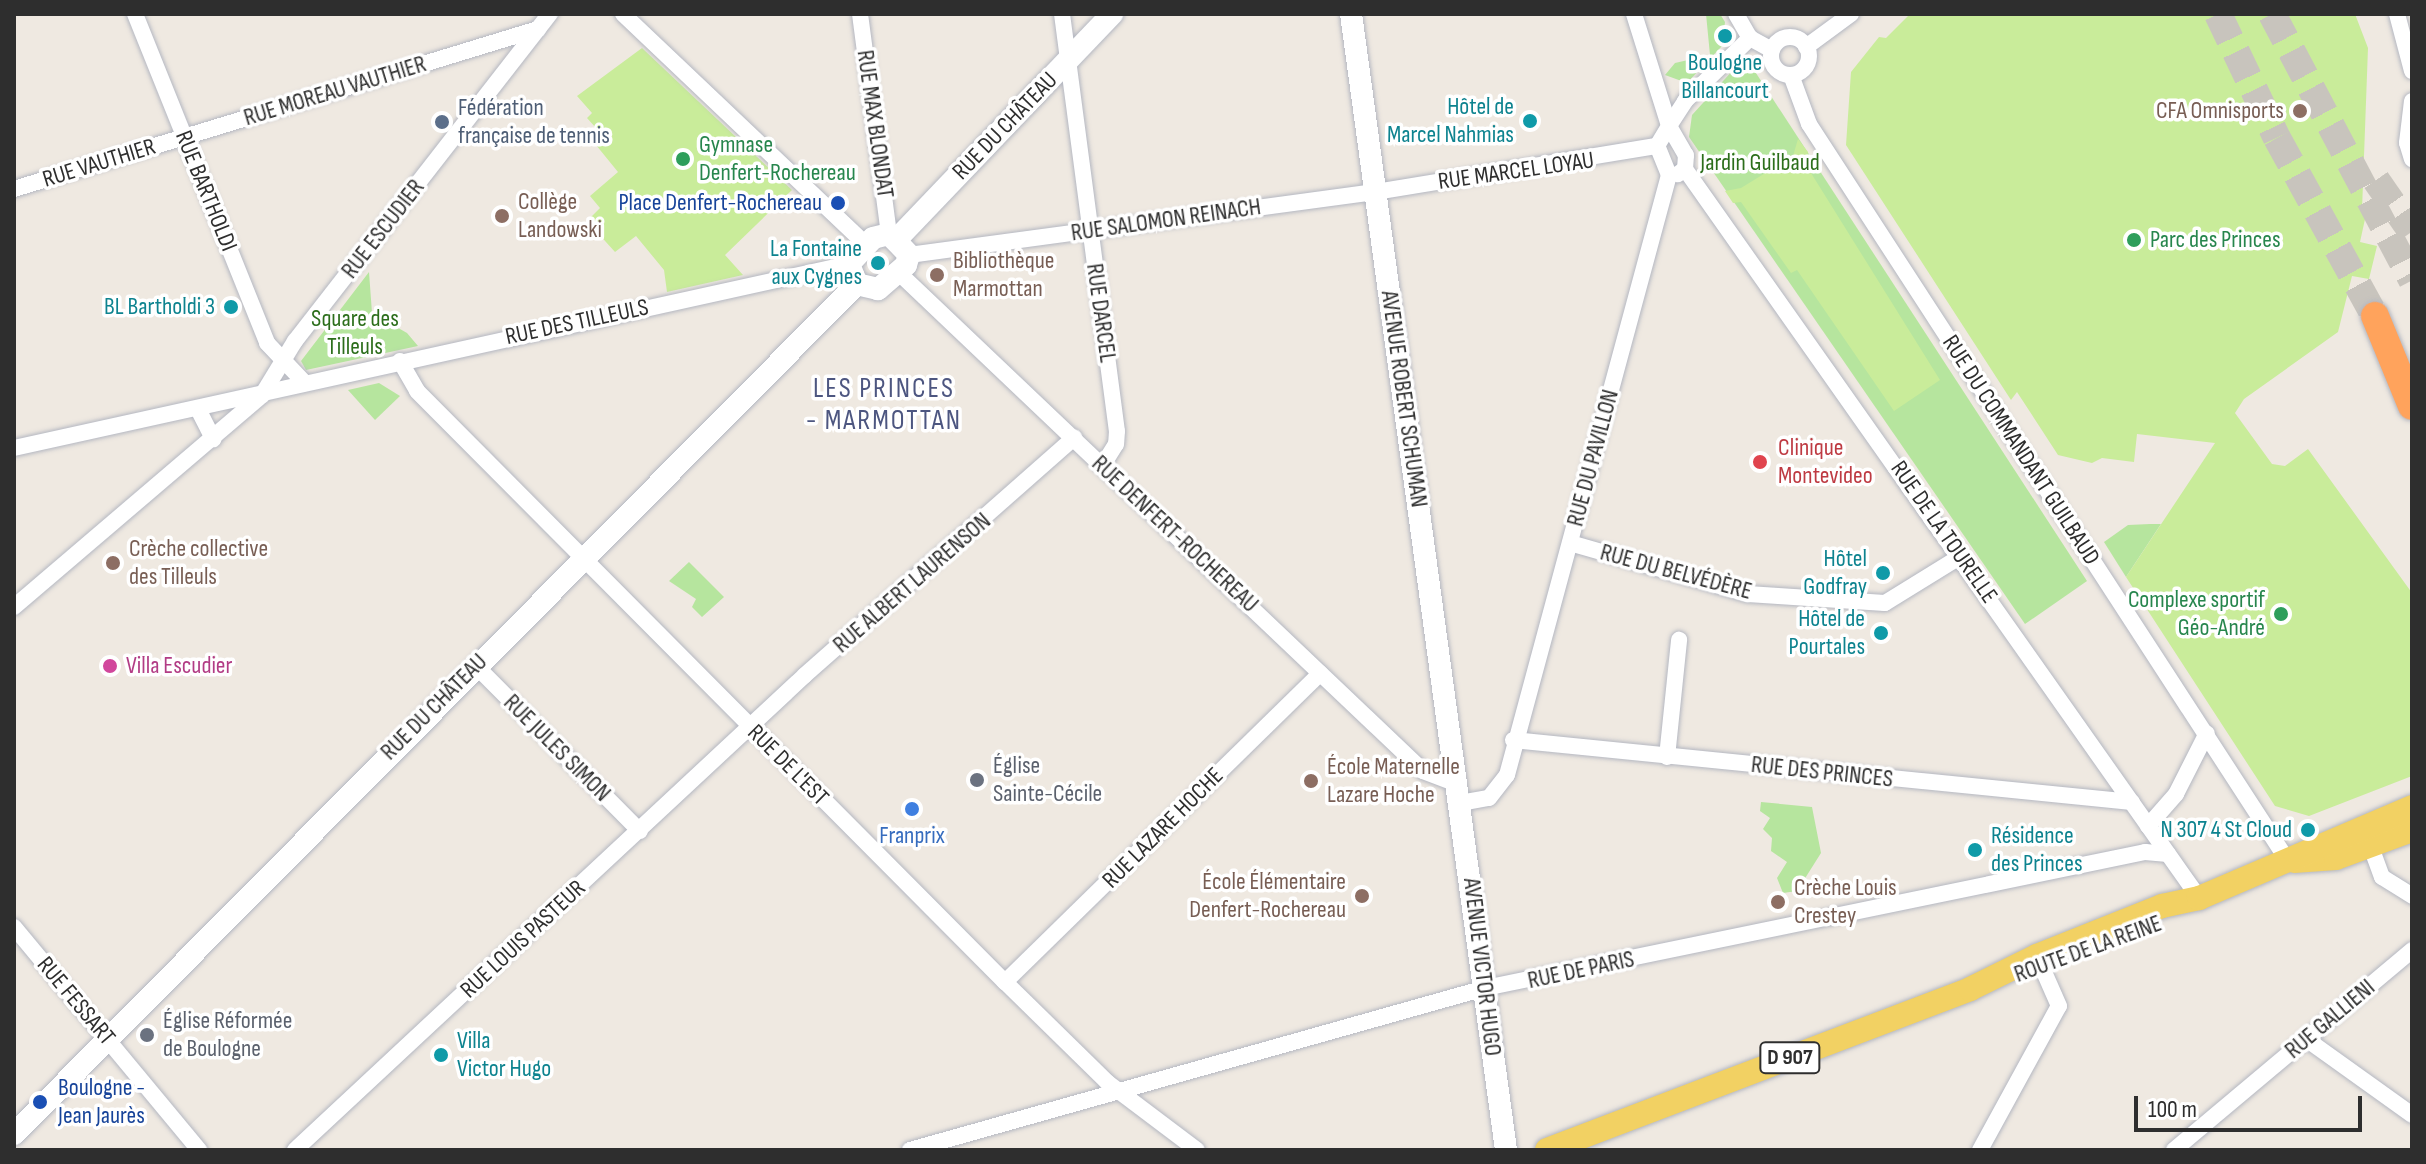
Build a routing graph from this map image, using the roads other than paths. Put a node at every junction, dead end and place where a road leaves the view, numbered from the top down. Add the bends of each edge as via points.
1 (135, 14) edge
2 (550, 14) edge
3 (623, 14) edge
4 (860, 14) edge
5 (1062, 14) edge
6 (1112, 14) edge
7 (1351, 14) edge
8 (1634, 14) edge
9 (1736, 14) edge
10 (1851, 14) edge
11 (2398, 15) edge
12 (538, 29) junction
13 (1750, 38) junction
14 (486, 46) junction
15 (1806, 47) junction
16 (1772, 50) junction
17 (1069, 60) junction
18 (507, 69) junction
19 (2412, 71) edge
20 (1791, 75) junction
21 (2412, 101) edge
22 (1669, 126) junction
23 (184, 137) junction
24 (1657, 146) junction
25 (2412, 159) edge
26 (1677, 172) junction
27 (14, 189) edge
28 (1375, 192) junction
29 (1090, 231) junction
30 (866, 245) junction
31 (899, 250) junction
32 (853, 274) junction
33 (400, 361) junction
34 (282, 364) junction
35 (2412, 369) edge
36 (305, 383) junction
37 (262, 395) junction
38 (2412, 406) edge
39 (198, 409) junction
40 (1074, 438) junction
41 (213, 439) junction
42 (14, 448) edge
43 (1103, 465) junction
44 (1570, 543) junction
45 (1961, 556) junction
46 (581, 557) junction
47 (14, 607) edge
48 (1679, 640) dead end
49 (475, 665) junction
50 (1320, 673) junction
51 (751, 728) junction
52 (2207, 733) junction
53 (1513, 740) junction
54 (1667, 757) junction
55 (1459, 794) junction
56 (2132, 802) junction
57 (2412, 807) edge
58 (2389, 817) junction
59 (2148, 826) junction
60 (2412, 830) edge
61 (640, 831) junction
62 (2371, 847) junction
63 (2168, 854) junction
64 (2288, 861) junction
65 (2412, 896) edge
66 (2199, 898) junction
67 (14, 927) edge
68 (2412, 950) edge
69 (2041, 962) junction
70 (1005, 982) junction
71 (1485, 988) junction
72 (2306, 1039) junction
73 (109, 1040) junction
74 (1121, 1093) junction
75 (2412, 1115) edge
76 (14, 1134) edge
77 (199, 1150) edge
78 (295, 1150) edge
79 (910, 1150) edge
80 (1197, 1150) edge
81 (1506, 1150) edge
82 (1547, 1150) edge
83 (1980, 1150) edge
84 (2174, 1150) edge

1 - 23 street, RUE BARTHOLDI
2 - 12 street, RUE ESCUDIER
3 - 30 street
4 - 31 street, RUE MAX BLONDAT
5 - 17 street, RUE DARCEL
6 - 17 main road, RUE DU CHÂTEAU
7 - 28 main road, AVENUE ROBERT SCHUMAN
8 - 22 street
9 - 13 street
10 - 15 street
11 - 19 street
12 - 14 street, RUE MOREAU VAUTHIER
12 - 18 street, RUE ESCUDIER
13 - 16 street
13 - 22 street via 1685,101
14 - 18 street
14 - 23 street, RUE MOREAU VAUTHIER
15 - 16 street via 1791,37
15 - 20 street via 1806,65
16 - 20 street, RUE DU COMMANDANT GUILBAUD via 1775,68
17 - 29 street, RUE DARCEL
17 - 31 main road, RUE DU CHÂTEAU
18 - 34 street, RUE ESCUDIER
20 - 52 street, RUE DU COMMANDANT GUILBAUD via 1809,124
21 - 25 street via 2407,143
22 - 24 street
22 - 26 street via 1686,155
23 - 27 street, RUE VAUTHIER
23 - 34 street, RUE BARTHOLDI via 267,343
24 - 26 street
24 - 28 street, RUE MARCEL LOYAU
26 - 44 street, RUE DU PAVILLON
26 - 45 street, RUE DE LA TOURELLE
28 - 29 street, RUE SALOMON REINACH
28 - 55 main road, AVENUE ROBERT SCHUMAN
29 - 31 street, RUE SALOMON REINACH
29 - 43 street, RUE DARCEL via 1117,431 1116,444
30 - 31 main road
30 - 32 main road
31 - 32 main road via 878,289
31 - 40 street, RUE DENFERT-ROCHEREAU
32 - 33 street, RUE DES TILLEULS
32 - 46 main road, RUE DU CHÂTEAU
33 - 36 street, RUE DES TILLEULS
33 - 46 street, RUE DE L'EST via 410,384
34 - 36 street
34 - 37 street, RUE ESCUDIER
35 - 38 highway via 2375,316
36 - 37 street, RUE DES TILLEULS
37 - 39 street, RUE DES TILLEULS
37 - 41 street, RUE ESCUDIER
39 - 41 street
39 - 42 street, RUE DES TILLEULS
40 - 43 street, RUE DENFERT-ROCHEREAU
40 - 51 street, RUE ALBERT LAURENSON
41 - 47 street, RUE ESCUDIER
43 - 50 street, RUE DENFERT-ROCHEREAU
44 - 45 street, RUE DU BELVÉDÈRE via 1748,594 1885,603 1904,596
44 - 53 street, RUE DU PAVILLON
45 - 56 street, RUE DE LA TOURELLE
46 - 49 main road, RUE DU CHÂTEAU
46 - 51 street, RUE DE L'EST
48 - 54 street
49 - 61 street, RUE JULES SIMON
49 - 73 main road, RUE DU CHÂTEAU
50 - 55 street, RUE DENFERT-ROCHEREAU via 1429,776
50 - 70 street, RUE LAZARE HOCHE
51 - 61 street, RUE LOUIS PASTEUR
51 - 70 street, RUE DE L'EST
52 - 59 street via 2176,794
52 - 64 street, RUE DU COMMANDANT GUILBAUD
53 - 54 street, RUE DES PRINCES
53 - 55 street, RUE DU PAVILLON via 1501,788 1489,798
54 - 56 street, RUE DES PRINCES
55 - 71 main road, AVENUE VICTOR HUGO
56 - 59 street, RUE DE LA TOURELLE
57 - 58 main road, ROUTE DE LA REINE
58 - 62 street
58 - 64 main road, ROUTE DE LA REINE
59 - 63 street, RUE DE LA TOURELLE
60 - 62 main road
61 - 78 street, RUE LOUIS PASTEUR
62 - 64 main road via 2336,858
62 - 65 street via 2382,877
63 - 66 street, RUE DE LA TOURELLE
63 - 71 street, RUE DE PARIS via 2145,852
64 - 66 main road, ROUTE DE LA REINE / D 907
66 - 69 main road, ROUTE DE LA REINE / D 907 via 2162,906
67 - 73 street, RUE FESSART
68 - 72 street, RUE GALLIENI
69 - 82 main road, ROUTE DE LA REINE / D 907
69 - 83 street via 2059,1006
70 - 74 street, RUE DE L'EST
71 - 74 street, RUE DE PARIS
71 - 81 main road, AVENUE VICTOR HUGO
72 - 75 street
72 - 84 street, RUE GALLIENI
73 - 76 main road, RUE DU CHÂTEAU
73 - 77 street, RUE FESSART
74 - 79 street, RUE DE PARIS
74 - 80 street, RUE DE L'EST

